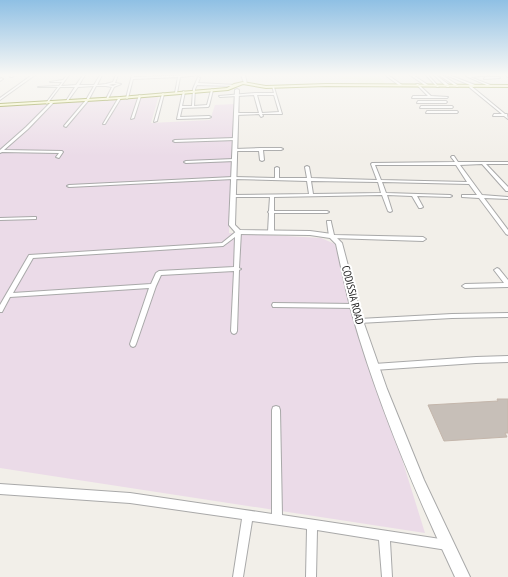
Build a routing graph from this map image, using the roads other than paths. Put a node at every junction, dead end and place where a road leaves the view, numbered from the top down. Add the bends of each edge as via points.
1 (53, 102) joint
2 (85, 102) edge
3 (117, 102) edge
4 (138, 102) edge
5 (160, 102) edge
6 (182, 102) edge
7 (193, 102) edge
8 (210, 102) edge
9 (235, 102) edge
10 (257, 102) edge
11 (278, 102) edge
12 (418, 102) dead end
13 (433, 102) junction
14 (446, 102) joint
15 (490, 102) edge
16 (47, 103) joint
17 (0, 105) edge
18 (193, 106) junction
19 (201, 106) junction
20 (181, 107) junction
21 (422, 107) dead end
22 (438, 107) junction
23 (452, 107) junction
24 (427, 112) dead end
25 (200, 113) dead end
26 (259, 113) junction
27 (236, 114) junction
28 (494, 115) dead end
29 (507, 116) edge
30 (209, 117) dead end
31 (261, 117) dead end
32 (132, 118) dead end
33 (154, 121) dead end
34 (104, 123) dead end
35 (66, 126) dead end
36 (235, 139) junction
37 (175, 141) dead end
38 (261, 149) junction
39 (281, 149) dead end
40 (235, 150) junction
41 (0, 151) edge
42 (58, 157) dead end
43 (453, 157) dead end
44 (234, 160) junction
45 (262, 160) dead end
46 (186, 162) dead end
47 (457, 163) junction
48 (484, 164) junction
49 (508, 164) edge
50 (307, 167) dead end
51 (277, 168) dead end
52 (233, 178) junction
53 (277, 178) junction
54 (308, 179) junction
55 (379, 180) junction
56 (470, 183) junction
57 (69, 186) dead end
58 (508, 190) edge
59 (384, 194) junction
60 (272, 195) junction
61 (311, 195) junction
62 (414, 195) junction
63 (233, 196) junction
64 (450, 196) dead end
65 (464, 196) dead end
66 (480, 197) junction
67 (508, 198) edge
68 (421, 207) dead end
69 (390, 211) dead end
70 (270, 212) junction
71 (327, 212) dead end
72 (34, 218) dead end
73 (0, 219) edge
74 (329, 222) dead end
75 (238, 232) junction
76 (271, 232) junction
77 (508, 233) edge
78 (332, 236) junction
79 (423, 239) dead end
80 (238, 268) junction
81 (497, 270) dead end
82 (508, 285) edge
83 (154, 286) junction
84 (465, 286) dead end
85 (10, 295) junction
86 (275, 305) dead end
87 (355, 306) junction
88 (0, 310) edge
89 (508, 315) edge
90 (359, 321) junction
91 (234, 331) dead end
92 (133, 344) dead end
93 (508, 360) edge
94 (374, 367) junction
95 (276, 410) dead end
96 (0, 489) edge
97 (248, 515) junction
98 (277, 520) junction
99 (312, 525) junction
100 (384, 536) junction
101 (447, 545) junction
102 (238, 577) edge
103 (311, 577) edge
104 (387, 577) edge
105 (463, 577) edge

1 - 16 main road
1 - 41 street
2 - 35 street
3 - 34 street
4 - 32 street
5 - 33 street
6 - 20 street
7 - 18 street
8 - 19 street via 209,106
9 - 27 street
10 - 26 street
11 - 26 street via 281,113
12 - 13 street
13 - 14 street
13 - 22 street
14 - 23 street
15 - 29 street
16 - 17 main road
18 - 19 street
18 - 20 street
19 - 25 street
20 - 30 street via 178,118
21 - 22 street
22 - 23 street
23 - 24 street via 458,112
26 - 27 street
26 - 31 street
27 - 36 street
28 - 29 street
36 - 37 street
36 - 40 street
38 - 39 street
38 - 40 street
38 - 45 street
40 - 44 street
41 - 42 street via 61,152
43 - 47 street
44 - 46 street
44 - 52 street
47 - 48 street
47 - 55 street via 372,164
47 - 56 street
48 - 49 street
48 - 58 street
50 - 54 street
51 - 53 street
52 - 53 street
52 - 57 street
52 - 63 street
53 - 54 street
54 - 55 street
54 - 61 street
55 - 56 street
55 - 59 street
56 - 66 street
59 - 61 street
59 - 62 street
59 - 69 street
60 - 61 street
60 - 63 street
60 - 70 street
62 - 64 street
62 - 68 street
63 - 75 street via 232,225
65 - 66 street
66 - 67 street
66 - 77 street
70 - 71 street
70 - 76 street
72 - 73 street
74 - 78 street
75 - 76 street
75 - 80 street
75 - 85 street via 223,244 31,256
76 - 78 street
78 - 79 street
78 - 87 street, CODISSIA ROAD via 339,243
80 - 83 street via 158,273
80 - 91 street
81 - 82 street
82 - 84 street
83 - 85 street
83 - 92 street
85 - 88 street
86 - 87 street
87 - 90 street, CODISSIA ROAD
89 - 90 street
90 - 94 street, CODISSIA ROAD
93 - 94 street
94 - 101 street, CODISSIA ROAD via 434,520
95 - 98 street
96 - 97 street via 130,498
97 - 98 street
97 - 102 street
98 - 99 street
99 - 100 street
99 - 103 street
100 - 101 street
100 - 104 street
101 - 105 street, CODISSIA ROAD

